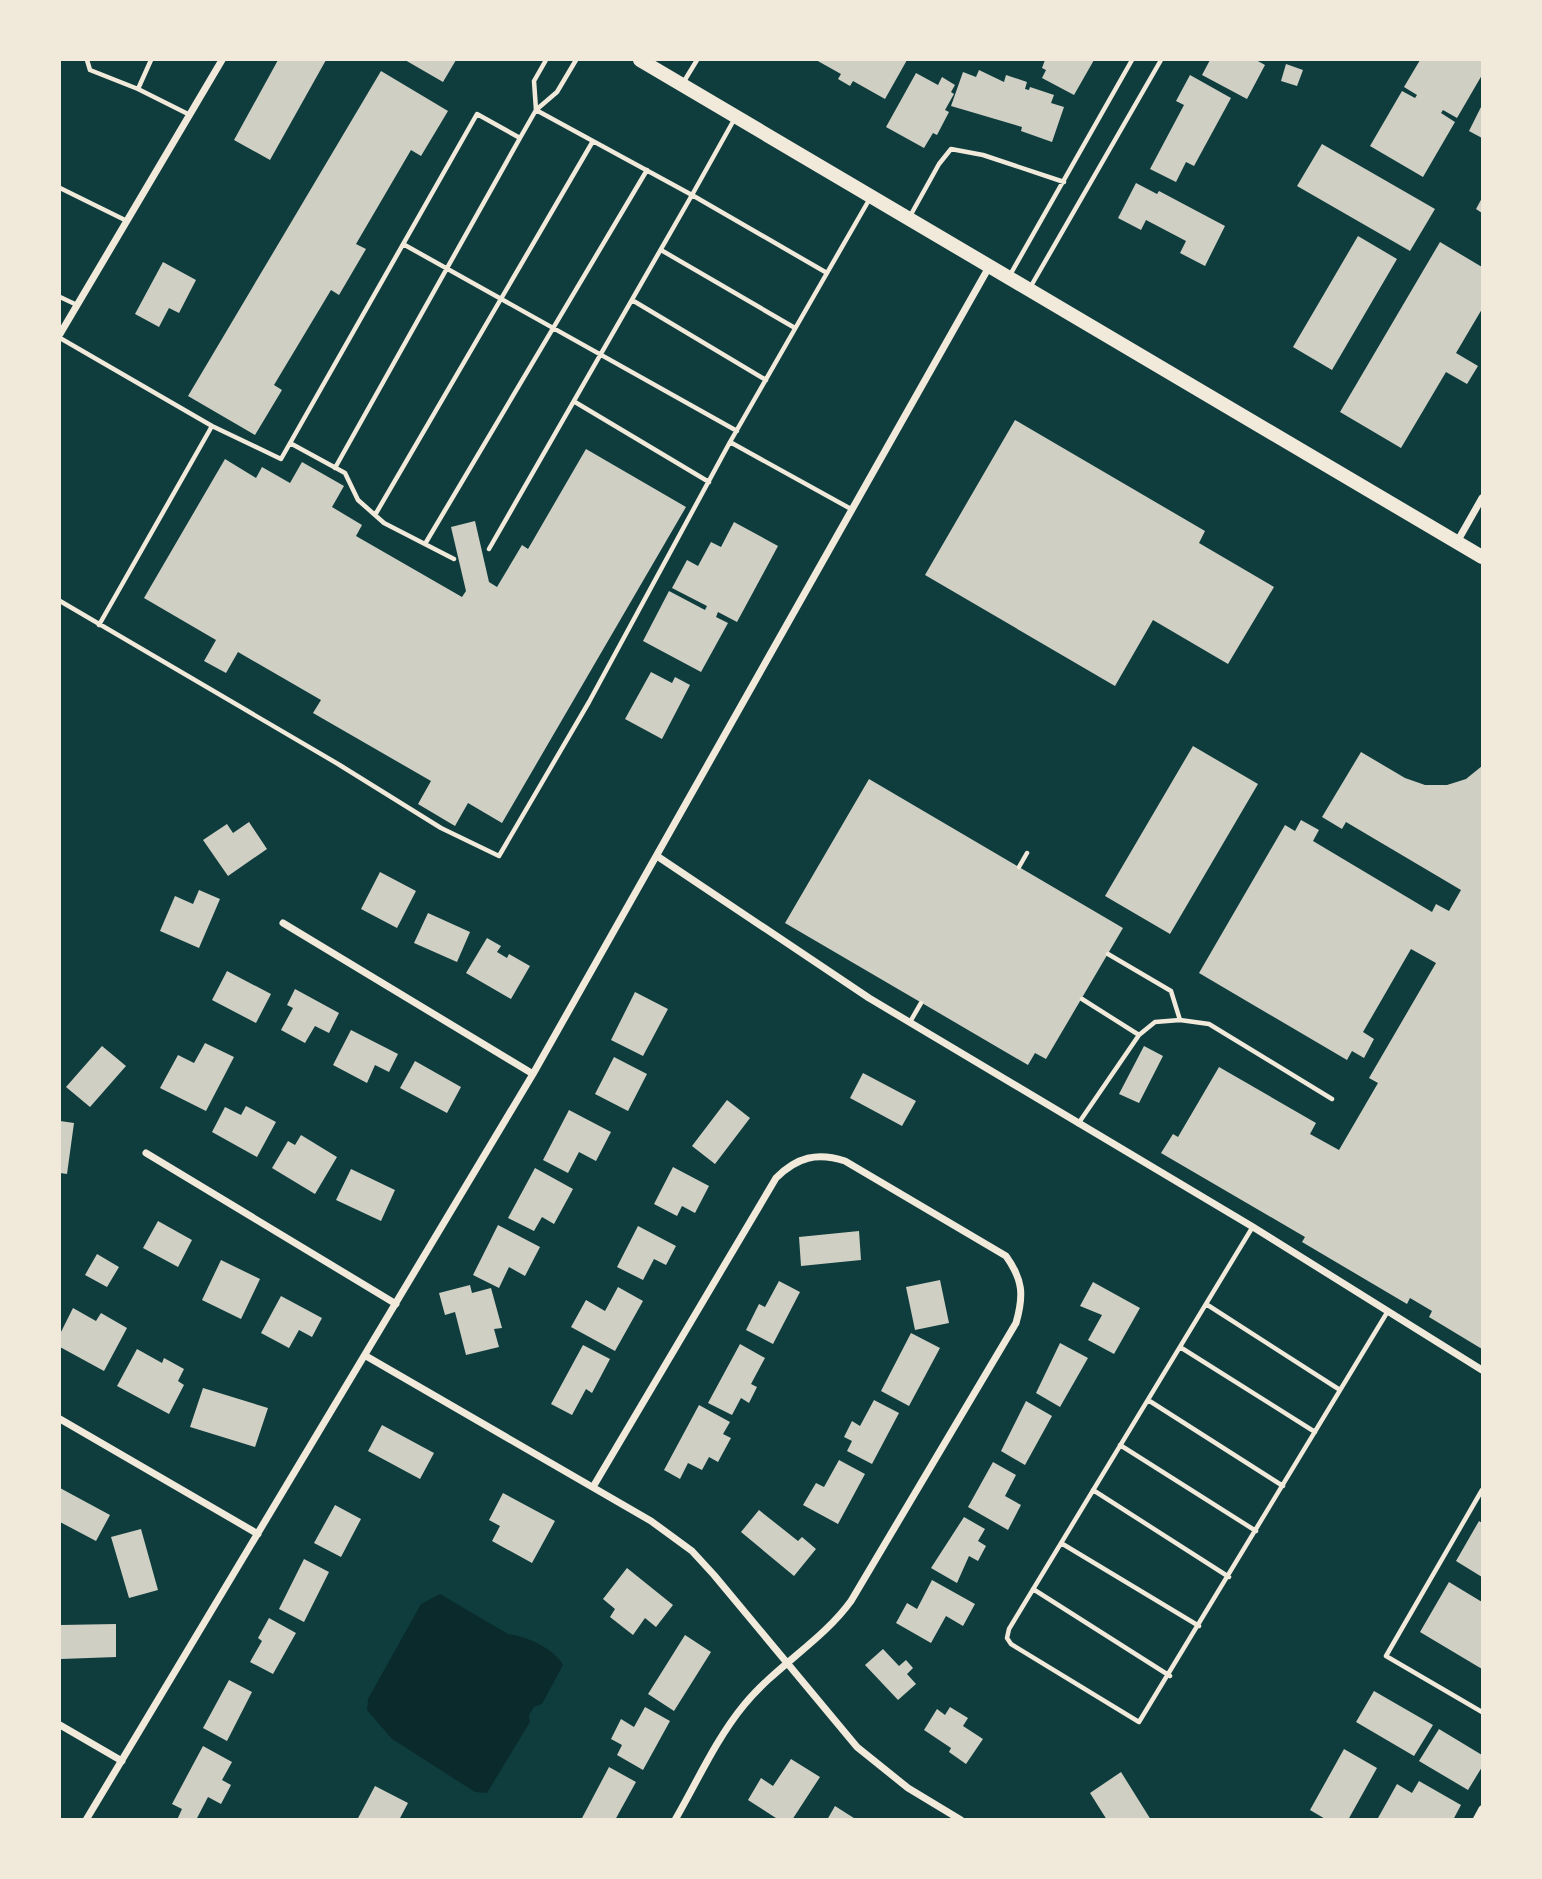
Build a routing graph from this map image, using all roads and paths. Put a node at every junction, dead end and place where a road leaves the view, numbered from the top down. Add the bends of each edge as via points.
1 (88, 60) edge
2 (151, 60) edge
3 (222, 60) edge
4 (546, 60) edge
5 (576, 60) edge
6 (639, 60) edge
7 (697, 60) edge
8 (1132, 60) edge
9 (1161, 60) edge
10 (682, 85) junction
11 (138, 89) junction
12 (536, 110) junction
13 (188, 114) junction
14 (735, 117) junction
15 (520, 138) junction
16 (593, 141) junction
17 (646, 170) junction
18 (1064, 182) junction
19 (60, 188) edge
20 (692, 195) junction
21 (872, 196) junction
22 (909, 218) junction
23 (127, 221) junction
24 (403, 244) junction
25 (661, 250) junction
26 (989, 267) junction
27 (447, 269) junction
28 (827, 273) junction
29 (1008, 278) junction
30 (1029, 290) junction
31 (60, 297) edge
32 (502, 299) junction
33 (632, 300) junction
34 (77, 305) junction
35 (554, 328) junction
36 (795, 328) junction
37 (60, 336) edge
38 (601, 355) junction
39 (766, 380) junction
40 (575, 402) junction
41 (212, 426) junction
42 (737, 431) junction
43 (730, 442) junction
44 (290, 443) junction
45 (335, 468) junction
46 (709, 482) junction
47 (1482, 498) edge
48 (851, 509) junction
49 (375, 515) junction
50 (1457, 542) junction
51 (425, 544) junction
52 (489, 549) dead end
53 (1482, 556) edge
54 (454, 559) dead end
55 (60, 601) edge
56 (100, 625) junction
57 (1027, 853) dead end
58 (657, 856) junction
59 (1019, 867) dead end
60 (284, 923) dead end
61 (1108, 954) dead end
62 (1082, 999) dead end
63 (921, 1003) dead end
64 (1180, 1020) junction
65 (910, 1023) junction
66 (1139, 1035) junction
67 (533, 1074) junction
68 (1332, 1099) dead end
69 (1077, 1125) junction
70 (146, 1153) dead end
71 (1253, 1227) junction
72 (396, 1304) junction
73 (1206, 1304) junction
74 (1388, 1311) junction
75 (1180, 1347) junction
76 (366, 1356) junction
77 (1482, 1370) edge
78 (1340, 1390) junction
79 (1148, 1400) junction
80 (60, 1419) edge
81 (1315, 1432) junction
82 (1120, 1445) junction
83 (1283, 1486) junction
84 (593, 1487) junction
85 (1093, 1490) junction
86 (1482, 1490) edge
87 (1256, 1531) junction
88 (258, 1534) junction
89 (1061, 1543) junction
90 (1229, 1577) junction
91 (1033, 1589) junction
92 (1199, 1626) junction
93 (785, 1663) junction
94 (1170, 1676) junction
95 (1482, 1712) edge
96 (60, 1725) edge
97 (122, 1762) junction
98 (1482, 1809) edge
99 (86, 1819) edge
100 (675, 1819) edge
101 (961, 1819) edge
102 (1476, 1819) edge

1 - 11 lane via 90,70
2 - 11 lane
3 - 13 street
4 - 12 lane via 534,81
5 - 12 lane via 557,92
6 - 10 main road
7 - 10 lane
8 - 18 lane
9 - 30 lane
10 - 14 main road
11 - 13 lane
12 - 15 lane
12 - 16 lane
13 - 23 street
14 - 20 lane
14 - 21 main road
15 - 24 lane via 477,114
15 - 27 lane
16 - 17 lane
16 - 32 lane
17 - 20 lane
17 - 35 lane
18 - 22 lane via 951,149
18 - 29 lane
19 - 23 lane
20 - 25 lane
20 - 28 lane
21 - 22 main road
21 - 28 lane
22 - 26 main road
23 - 34 street
24 - 27 lane
24 - 44 lane
25 - 33 lane
25 - 36 lane
26 - 29 main road
26 - 48 street
27 - 32 lane
27 - 45 lane
28 - 36 lane
29 - 30 main road
30 - 50 main road
31 - 34 lane
32 - 35 lane
32 - 49 lane
33 - 38 lane
33 - 39 lane
34 - 37 street
35 - 38 lane
35 - 51 lane
36 - 39 lane
37 - 41 lane
38 - 40 lane
38 - 42 lane
39 - 42 lane
40 - 46 lane
40 - 52 lane
41 - 44 lane via 281,459
41 - 56 lane
42 - 43 lane
43 - 46 lane
43 - 48 lane
44 - 45 lane
45 - 49 lane via 345,473 358,500
46 - 56 lane via 499,856 441,828
47 - 50 street
48 - 58 street
49 - 51 lane
50 - 53 main road
51 - 54 lane
55 - 56 lane
57 - 59 lane
58 - 65 street
58 - 67 street
60 - 67 street
61 - 64 lane via 1171,991
62 - 66 lane
63 - 65 lane
64 - 66 lane via 1155,1022
64 - 68 lane via 1209,1024
65 - 69 street
66 - 69 lane
67 - 72 street
69 - 71 street
70 - 72 street
71 - 73 lane
71 - 74 street
72 - 76 street
73 - 75 lane
73 - 78 lane
74 - 77 street
74 - 78 lane
75 - 79 lane
75 - 81 lane
76 - 84 street
76 - 88 street
78 - 81 lane
79 - 82 lane
79 - 83 lane
80 - 88 street
81 - 83 lane
82 - 85 lane
82 - 87 lane
83 - 87 lane
84 - 93 street via 692,1551
84 - 93 street via 776,1178 791,1163 827,1155 845,1161 1006,1256 1023,1289 1016,1323 851,1601 837,1620
85 - 89 lane
85 - 90 lane
86 - 95 lane via 1386,1657
87 - 90 lane
88 - 97 street
89 - 91 lane
89 - 92 lane
90 - 92 lane
91 - 94 lane
91 - 94 lane via 1009,1629 1011,1644 1139,1722
92 - 94 lane
93 - 100 street via 744,1705
93 - 101 street via 882,1770
96 - 97 street
97 - 99 street
98 - 102 street

